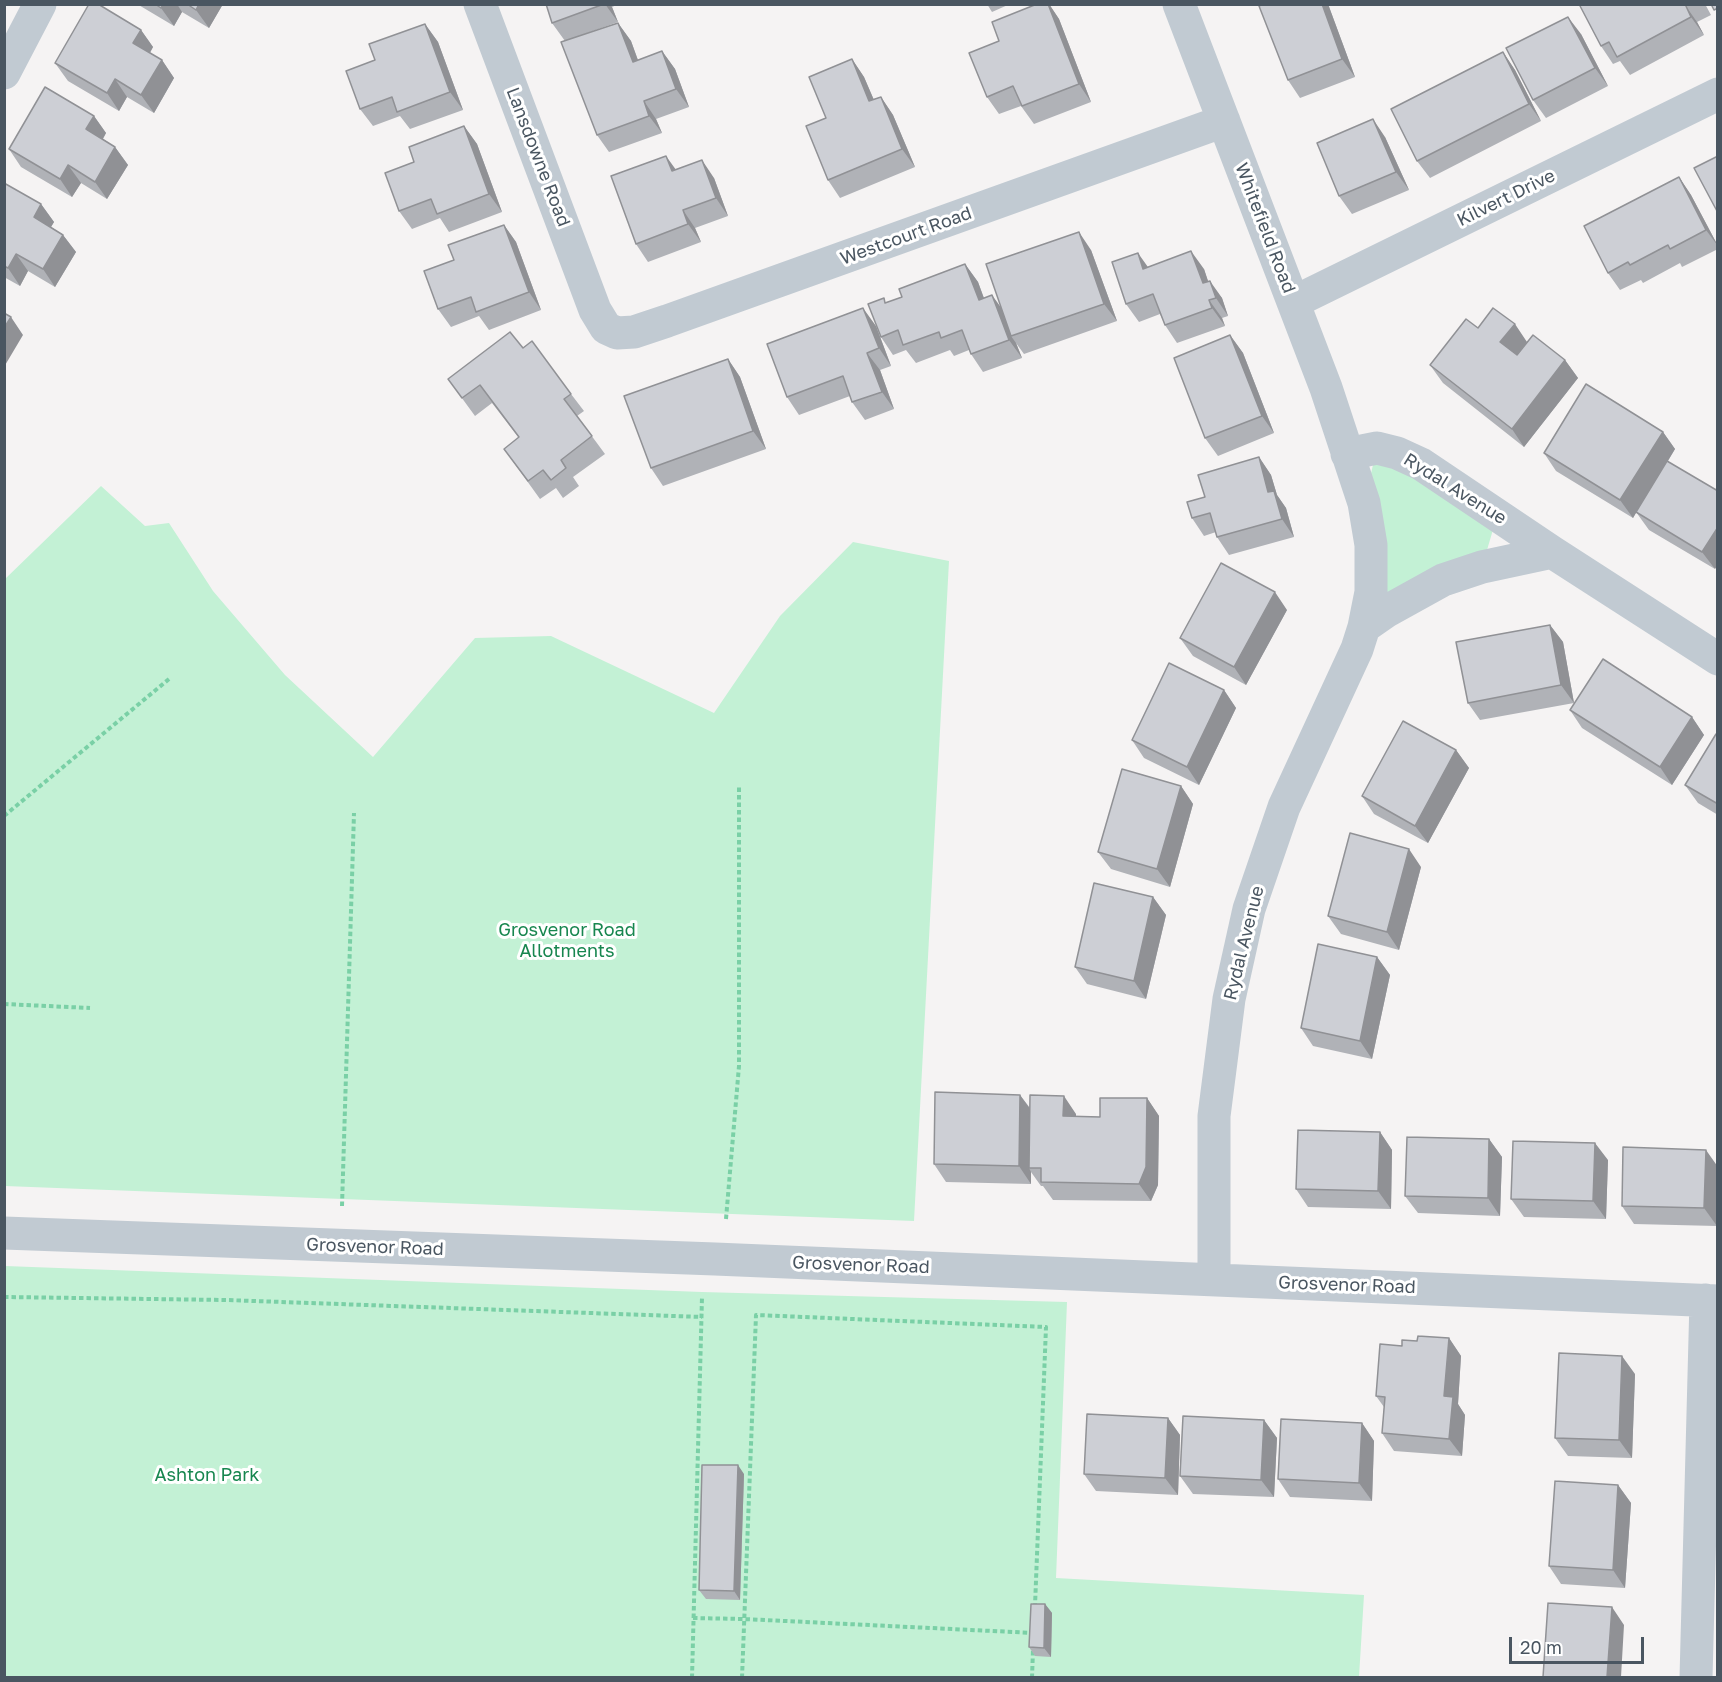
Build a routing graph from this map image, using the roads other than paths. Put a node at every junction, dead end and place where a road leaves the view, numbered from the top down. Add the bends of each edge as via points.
1 (40, 4) edge
2 (480, 4) edge
3 (1179, 4) edge
4 (4, 73) edge
5 (1718, 94) edge
6 (1224, 122) junction
7 (1294, 302) junction
8 (595, 310) joint
9 (1347, 454) junction
10 (1552, 552) junction
11 (1364, 627) junction
12 (1718, 659) edge
13 (4, 1233) edge
14 (1214, 1280) junction
15 (1712, 1300) edge
16 (1696, 1677) edge

1 - 4 street
2 - 8 street, Lansdowne Road
3 - 6 street, Whitefield Road
5 - 7 street, Kilvert Drive
6 - 7 street, Whitefield Road
6 - 8 street, Westcourt Road via 634,332 617,333 606,328
7 - 9 street, Whitefield Road
9 - 10 street, Rydal Avenue via 1377,448 1421,464
9 - 11 street, Rydal Avenue via 1364,503 1371,545 1371,592
10 - 11 street via 1443,580
10 - 12 street, Rydal Avenue
11 - 14 street, Rydal Avenue via 1284,807 1249,909 1229,999 1214,1116
13 - 14 street, Grosvenor Road
14 - 15 street, Grosvenor Road
15 - 16 street

